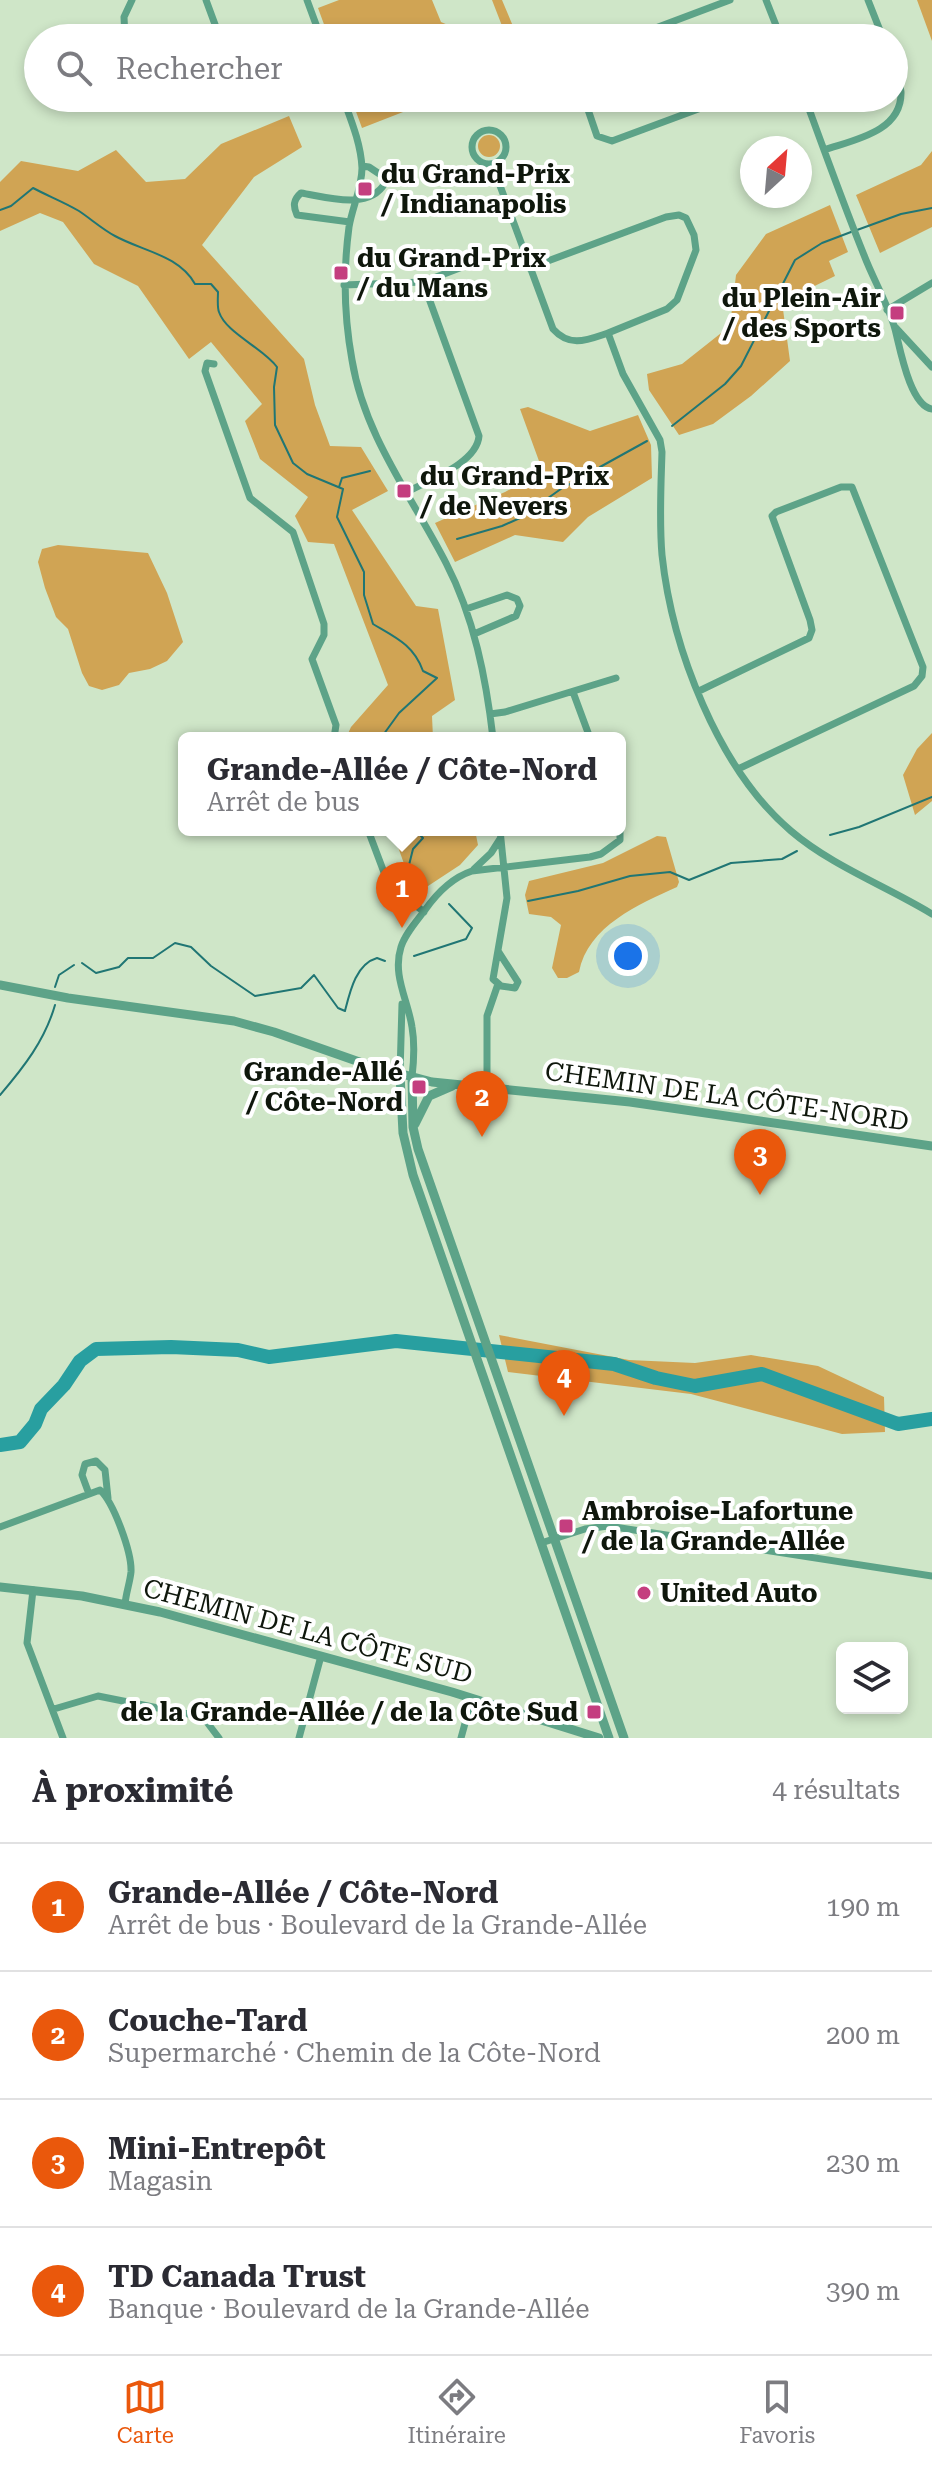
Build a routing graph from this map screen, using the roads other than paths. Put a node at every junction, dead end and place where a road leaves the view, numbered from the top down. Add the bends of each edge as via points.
1 (132, 0) edge
2 (206, 0) edge
3 (307, 0) edge
4 (730, 0) edge
5 (766, 0) edge
6 (868, 0) edge
7 (124, 24) edge
8 (215, 24) edge
9 (316, 24) edge
10 (666, 24) edge
11 (775, 24) edge
12 (877, 24) edge
13 (348, 112) edge
14 (589, 112) edge
15 (690, 112) edge
16 (810, 112) edge
17 (897, 112) edge
18 (824, 150) junction
19 (492, 164) junction
20 (362, 166) junction
21 (355, 201) junction
22 (350, 222) junction
23 (465, 266) dead end
24 (529, 268) junction
25 (423, 282) junction
26 (932, 283) edge
27 (344, 285) junction
28 (887, 310) junction
29 (894, 325) junction
30 (608, 333) junction
31 (214, 364) dead end
32 (932, 367) edge
33 (932, 409) edge
34 (407, 492) junction
35 (466, 609) junction
36 (474, 634) junction
37 (616, 678) dead end
38 (699, 691) junction
39 (573, 692) junction
40 (490, 714) junction
41 (335, 732) edge
42 (492, 732) edge
43 (588, 732) edge
44 (738, 769) junction
45 (370, 836) edge
46 (499, 836) edge
47 (500, 836) edge
48 (620, 836) edge
49 (504, 866) junction
50 (472, 871) junction
51 (424, 912) junction
52 (932, 914) edge
53 (498, 951) junction
54 (498, 984) junction
55 (0, 985) edge
56 (403, 997) junction
57 (400, 1074) junction
58 (412, 1077) junction
59 (454, 1085) junction
60 (487, 1088) junction
61 (413, 1127) junction
62 (932, 1146) edge
63 (474, 1350) junction
64 (489, 1351) junction
65 (89, 1494) junction
66 (108, 1498) junction
67 (0, 1527) edge
68 (556, 1539) junction
69 (541, 1543) junction
70 (932, 1576) edge
71 (0, 1587) edge
72 (33, 1590) junction
73 (125, 1604) junction
74 (321, 1656) junction
75 (472, 1698) junction
76 (54, 1709) junction
77 (63, 1738) edge
78 (219, 1738) edge
79 (299, 1738) edge
80 (461, 1738) edge
81 (599, 1738) edge
82 (609, 1738) edge
83 (624, 1738) edge

1 - 7 street
2 - 8 street
3 - 9 street
4 - 10 street
5 - 11 street
6 - 12 street
13 - 20 street
14 - 15 street via 597,136 612,141
16 - 18 street
17 - 18 street via 888,125
18 - 28 street
19 - 19 street via 504,155 505,143 497,133 485,131 475,137 472,151 480,162
19 - 24 street
20 - 21 street
20 - 21 street via 380,173 385,183 379,192
21 - 22 street
21 - 22 street via 301,193 295,198 297,215
22 - 27 street
23 - 25 street
24 - 30 street via 559,335 579,342
24 - 30 street via 666,217 686,218 696,250 677,300
25 - 27 street
25 - 34 street via 479,443 472,457
26 - 28 street
27 - 34 street via 357,385 382,448
28 - 29 street
29 - 32 street
29 - 33 street via 918,402
30 - 38 street via 661,445 659,514 666,581
31 - 41 street via 207,363 205,371 250,498 293,532 324,624 312,659
34 - 35 street
35 - 36 street
35 - 36 street via 507,595 520,606 516,616
36 - 40 street
37 - 39 street
38 - 44 street
38 - 44 street via 809,638 810,620 772,516 852,487 923,667 922,676 914,686
39 - 40 street
39 - 43 street
40 - 42 street
44 - 52 street via 792,832
45 - 51 street via 388,883
46 - 50 street via 491,853
47 - 49 street
48 - 49 street via 601,854
49 - 50 street
49 - 53 street via 507,898
50 - 51 street via 452,880
51 - 56 street via 400,952
53 - 54 street via 493,976
53 - 54 street via 519,984
54 - 60 street via 487,1016
55 - 57 street, CHEMIN DE LA CÔTE-NORD via 244,1023
56 - 57 street
56 - 58 street via 412,1025
57 - 58 street, CHEMIN DE LA CÔTE-NORD
57 - 63 street via 406,1151
58 - 59 street, CHEMIN DE LA CÔTE-NORD
58 - 61 street
59 - 60 street, CHEMIN DE LA CÔTE-NORD
59 - 61 street via 429,1096
60 - 62 street, CHEMIN DE LA CÔTE-NORD via 630,1102
61 - 64 street
63 - 64 street
63 - 69 street
64 - 68 street
65 - 66 street via 100,1490
65 - 66 street via 83,1469 96,1461 105,1470
65 - 67 street
66 - 73 street via 130,1557
68 - 69 street
68 - 70 street via 608,1526
68 - 83 street
69 - 82 street
71 - 72 street, CHEMIN DE LA CÔTE SUD
72 - 73 street, CHEMIN DE LA CÔTE SUD
72 - 76 street via 27,1643
73 - 74 street, CHEMIN DE LA CÔTE SUD
74 - 75 street, CHEMIN DE LA CÔTE SUD
74 - 79 street
75 - 80 street
75 - 81 street, CHEMIN DE LA CÔTE SUD
76 - 77 street
76 - 78 street via 98,1696 203,1717

